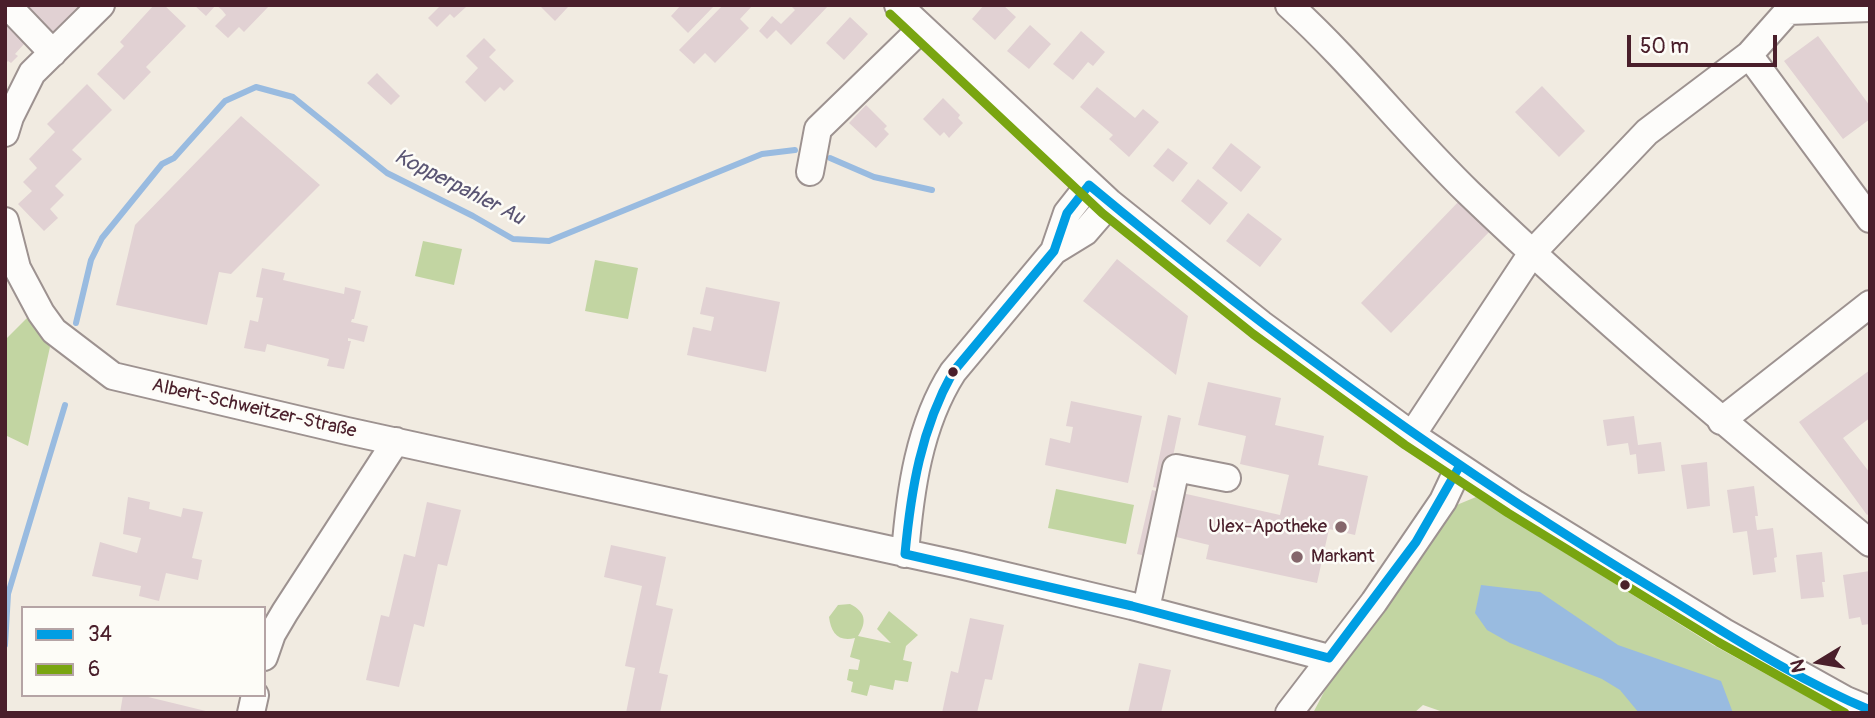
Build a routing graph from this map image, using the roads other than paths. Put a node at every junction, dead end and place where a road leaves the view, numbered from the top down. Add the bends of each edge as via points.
1 (6, 5) edge
2 (101, 5) edge
3 (898, 5) edge
4 (1786, 8) edge
5 (1870, 8) edge
6 (1305, 10) edge
7 (922, 28) junction
8 (53, 53) junction
9 (1749, 55) junction
10 (5, 132) edge
11 (810, 172) dead end
12 (1089, 185) junction
13 (1110, 203) junction
14 (1870, 219) edge
15 (5, 221) edge
16 (1054, 251) junction
17 (1532, 253) junction
18 (1870, 304) edge
19 (1721, 421) junction
20 (1412, 435) junction
21 (396, 441) junction
22 (1459, 467) junction
23 (1227, 478) dead end
24 (1870, 543) edge
25 (905, 554) junction
26 (1146, 609) junction
27 (266, 651) edge
28 (1329, 658) junction
29 (1870, 710) edge
30 (1289, 713) edge

1 - 8 street
2 - 8 street
3 - 7 street
4 - 5 street
4 - 9 street
6 - 17 street via 1444,169
7 - 11 street via 818,129
7 - 12 street
8 - 10 street via 32,73
9 - 14 street
9 - 17 street via 1647,132
12 - 13 street
12 - 16 street via 1067,213
13 - 16 street via 1086,232
13 - 20 street via 1261,324
15 - 21 street, Albert-Schweitzer-Straße via 17,268 41,313 54,331 113,376
16 - 25 street via 943,389 915,475
17 - 19 street
17 - 20 street
18 - 19 street
19 - 24 street
20 - 22 street
21 - 25 street, Albert-Schweitzer-Straße
21 - 27 street via 285,612
22 - 28 street via 1443,501 1374,602
22 - 29 street via 1724,632
23 - 26 street via 1176,468
25 - 26 street, Albert-Schweitzer-Straße
26 - 28 street, Albert-Schweitzer-Straße
28 - 30 street

